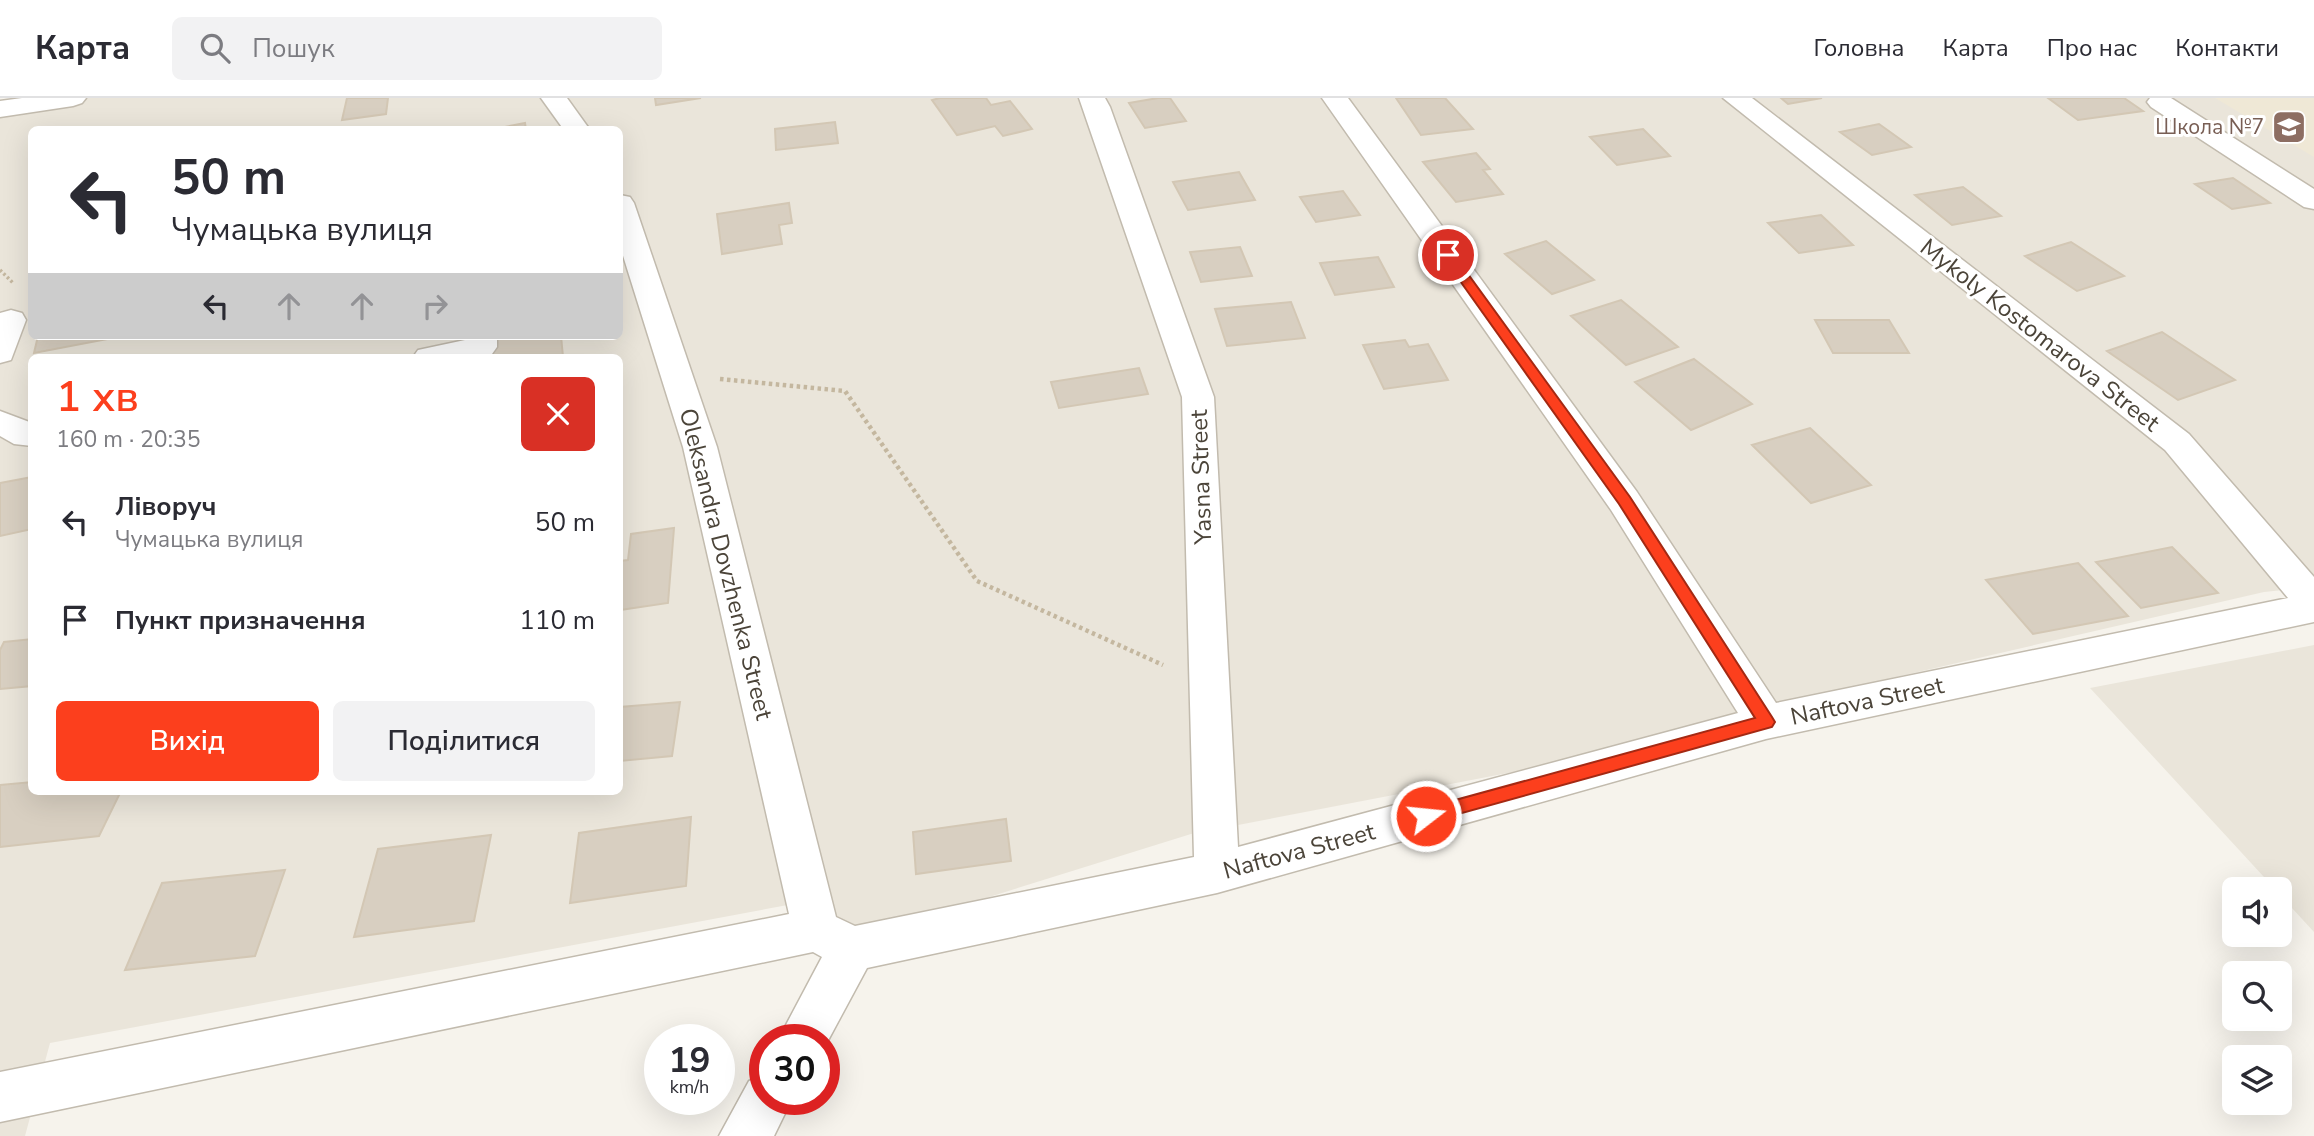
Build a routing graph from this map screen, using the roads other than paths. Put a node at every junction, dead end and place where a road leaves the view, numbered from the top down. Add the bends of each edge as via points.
1 (73, 98) edge
2 (554, 98) edge
3 (1092, 98) edge
4 (1335, 98) edge
5 (1737, 98) edge
6 (2160, 102) dead end
7 (0, 109) edge
8 (574, 126) edge
9 (2314, 201) edge
10 (623, 225) edge
11 (627, 253) edge
12 (19, 313) edge
13 (481, 340) edge
14 (0, 353) edge
15 (445, 354) edge
16 (0, 422) edge
17 (28, 435) edge
18 (2314, 605) edge
19 (1766, 722) junction
20 (1217, 873) junction
21 (834, 940) junction
22 (807, 1024) edge
23 (0, 1097) edge
24 (757, 1115) edge
25 (745, 1136) edge

1 - 7 street
2 - 8 street
3 - 20 street, Yasna Street via 1198,397
4 - 19 street via 1624,501
5 - 18 street, Mykoly Kostomarova Street via 2177,442
6 - 9 street
10 - 11 street, Oleksandra Dovzhenka Street
11 - 21 street, Oleksandra Dovzhenka Street via 677,375 700,447
12 - 14 street
13 - 15 street via 481,347
16 - 17 street
18 - 19 street, Naftova Street
19 - 20 street, Naftova Street
20 - 21 street, Naftova Street
21 - 22 street
21 - 23 street, Naftova Street
24 - 25 street

